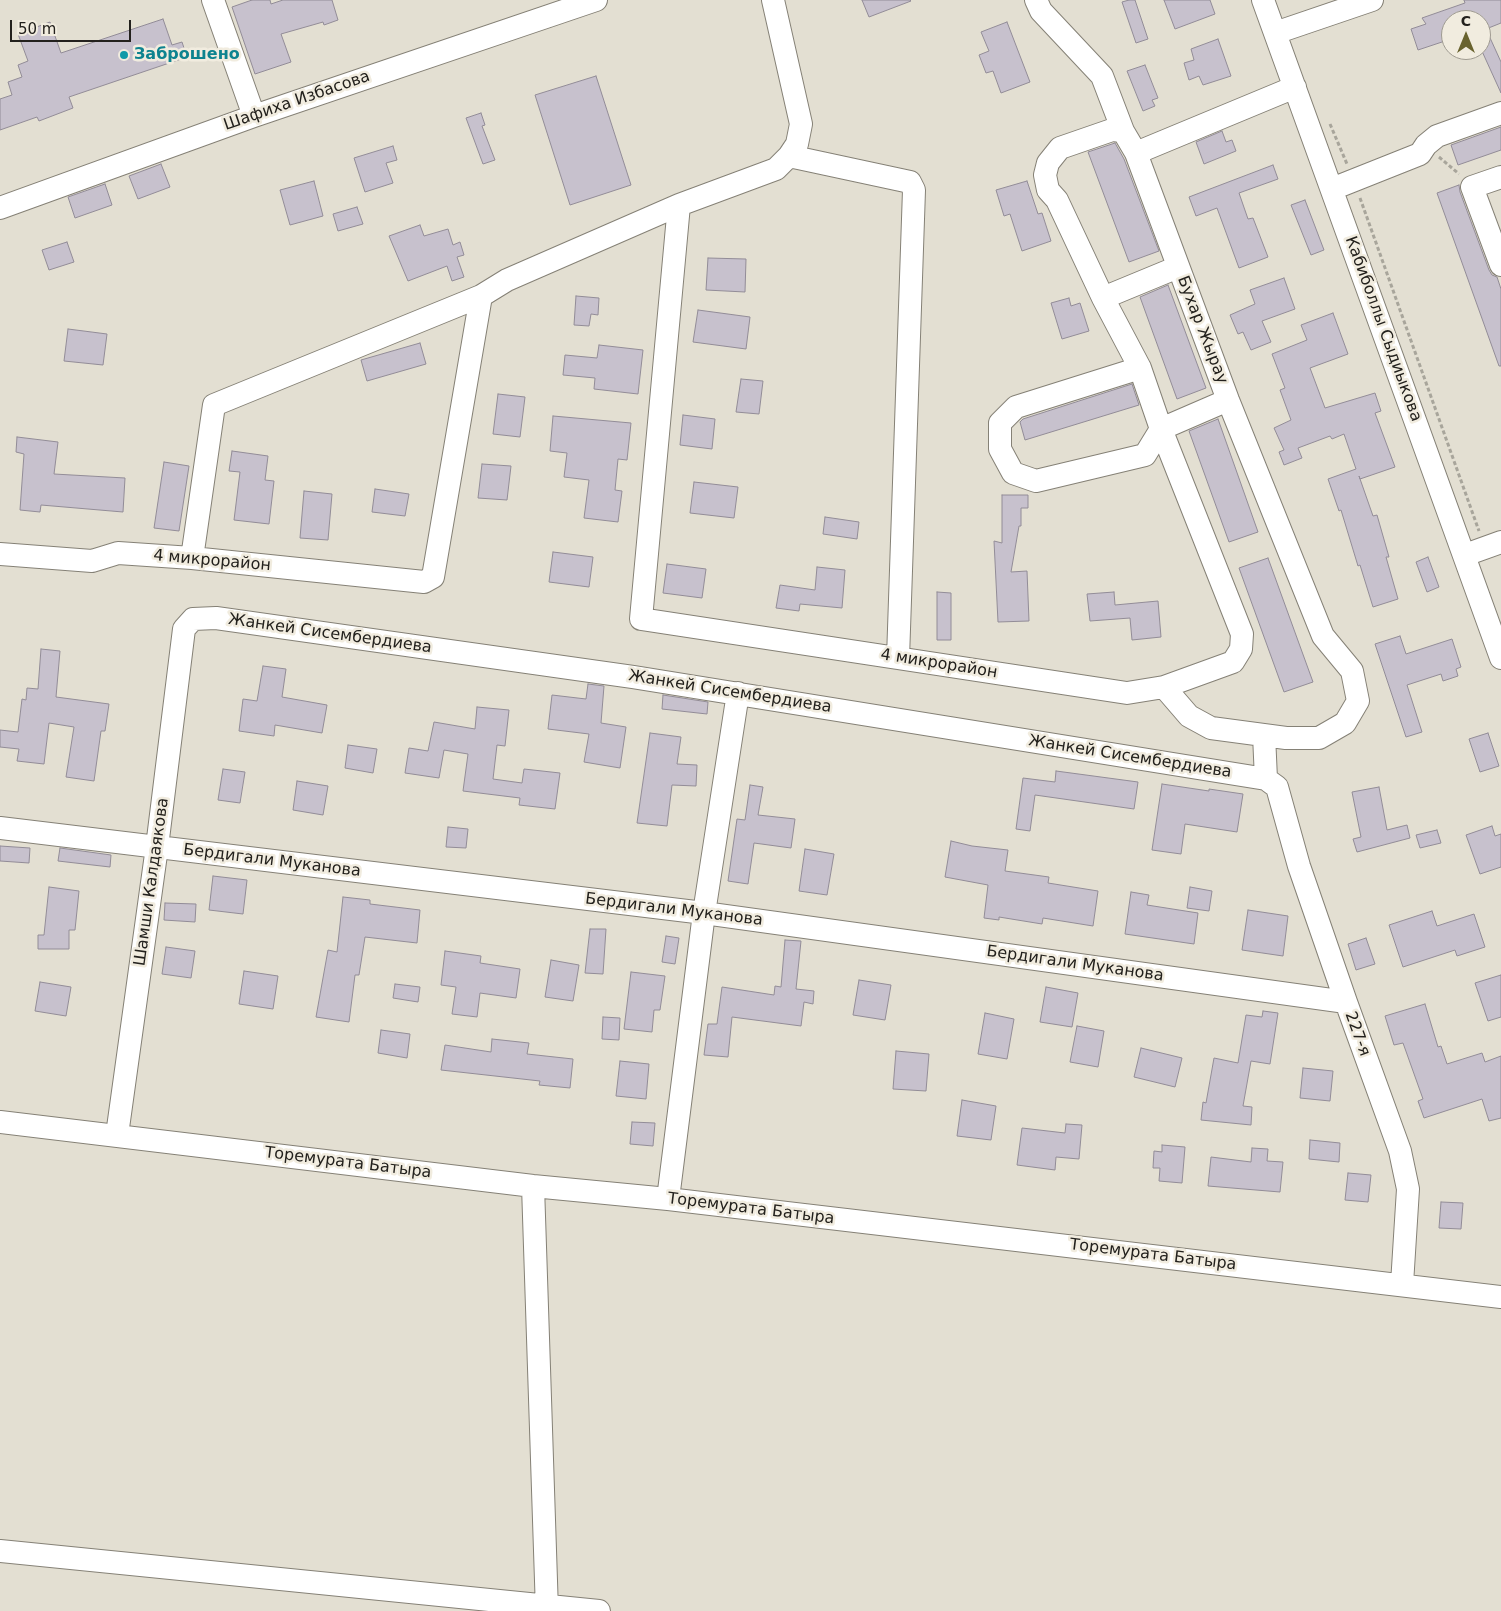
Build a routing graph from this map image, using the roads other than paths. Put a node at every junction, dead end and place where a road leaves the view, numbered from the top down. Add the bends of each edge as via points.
1 (213, 0) edge
2 (596, 0) edge
3 (773, 0) edge
4 (1036, 0) edge
5 (1263, 0) edge
6 (1372, 0) edge
7 (1322, 8) edge
8 (1275, 33) junction
9 (1295, 87) junction
10 (1501, 113) edge
11 (254, 116) junction
12 (1122, 131) junction
13 (1136, 153) junction
14 (789, 156) junction
15 (1501, 177) edge
16 (1332, 189) junction
17 (680, 205) junction
18 (0, 208) edge
19 (1501, 265) edge
20 (1178, 267) junction
21 (481, 296) junction
22 (1103, 298) junction
23 (1140, 368) junction
24 (1228, 400) junction
25 (1162, 429) junction
26 (1484, 549) edge
27 (0, 554) edge
28 (192, 558) junction
29 (184, 629) joint
30 (898, 658) junction
31 (1501, 658) edge
32 (1164, 687) junction
33 (738, 693) junction
34 (1264, 735) junction
35 (1272, 783) junction
36 (0, 828) edge
37 (157, 847) junction
38 (704, 912) junction
39 (1346, 1002) junction
40 (0, 1122) edge
41 (117, 1135) junction
42 (533, 1186) junction
43 (668, 1199) junction
44 (1402, 1284) junction
45 (1501, 1297) edge
46 (0, 1550) edge
47 (547, 1608) edge
48 (599, 1611) edge

1 - 11 street
2 - 11 street, Шафиха Избасова
3 - 14 street via 801,124 797,144
4 - 12 street, Бухар Жырау via 1041,11 1102,76
5 - 8 street, Кабиболлы Сыдиыкова
6 - 7 street
7 - 8 street
8 - 9 street, Кабиболлы Сыдиыкова
9 - 13 street
9 - 16 street, Кабиболлы Сыдиыкова
10 - 16 street via 1437,136 1426,144 1420,154
11 - 18 street, Шафиха Избасова
12 - 13 street, Бухар Жырау
12 - 22 street via 1112,130 1060,148 1048,162 1045,175 1048,190 1058,200
13 - 20 street, Бухар Жырау
14 - 17 street via 776,169
14 - 30 street via 910,182 914,190
15 - 19 street via 1472,187
16 - 26 street, Кабиболлы Сыдиыкова
17 - 21 street via 507,280
17 - 30 street, 4 микрорайон via 641,619
20 - 22 street
20 - 24 street, Бухар Жырау
21 - 28 street via 214,405
21 - 28 street, 4 микрорайон via 433,577 424,582
22 - 23 street
23 - 25 street
23 - 25 street via 1016,407 1000,423 1000,449 1013,473 1036,481 1145,455
24 - 25 street
24 - 34 street, Бухар Жырау via 1323,636 1352,671 1358,701 1345,723 1319,738
25 - 32 street, 4 микрорайон via 1242,634 1242,649 1233,662
26 - 31 street, Кабиболлы Сыдиыкова
27 - 28 street, 4 микрорайон via 92,561 118,553
29 - 33 street, Жанкей Сисембердиева via 193,619 216,618
29 - 37 street, Шамши Калдаякова
30 - 32 street, 4 микрорайон via 1127,693
32 - 34 street via 1189,716 1211,728
33 - 35 street, Жанкей Сисембердиева
33 - 38 street
34 - 35 street, 227-я
35 - 39 street, 227-я
36 - 37 street, Бердигали Муканова
37 - 38 street, Бердигали Муканова
37 - 41 street, Шамши Калдаякова
38 - 39 street, Бердигали Муканова
38 - 43 street
39 - 44 street, 227-я via 1400,1152 1408,1189
40 - 41 street, Торемурата Батыра
41 - 42 street, Торемурата Батыра
42 - 43 street, Торемурата Батыра
42 - 47 street
43 - 44 street, Торемурата Батыра
44 - 45 street, Торемурата Батыра
46 - 47 street
47 - 48 street

